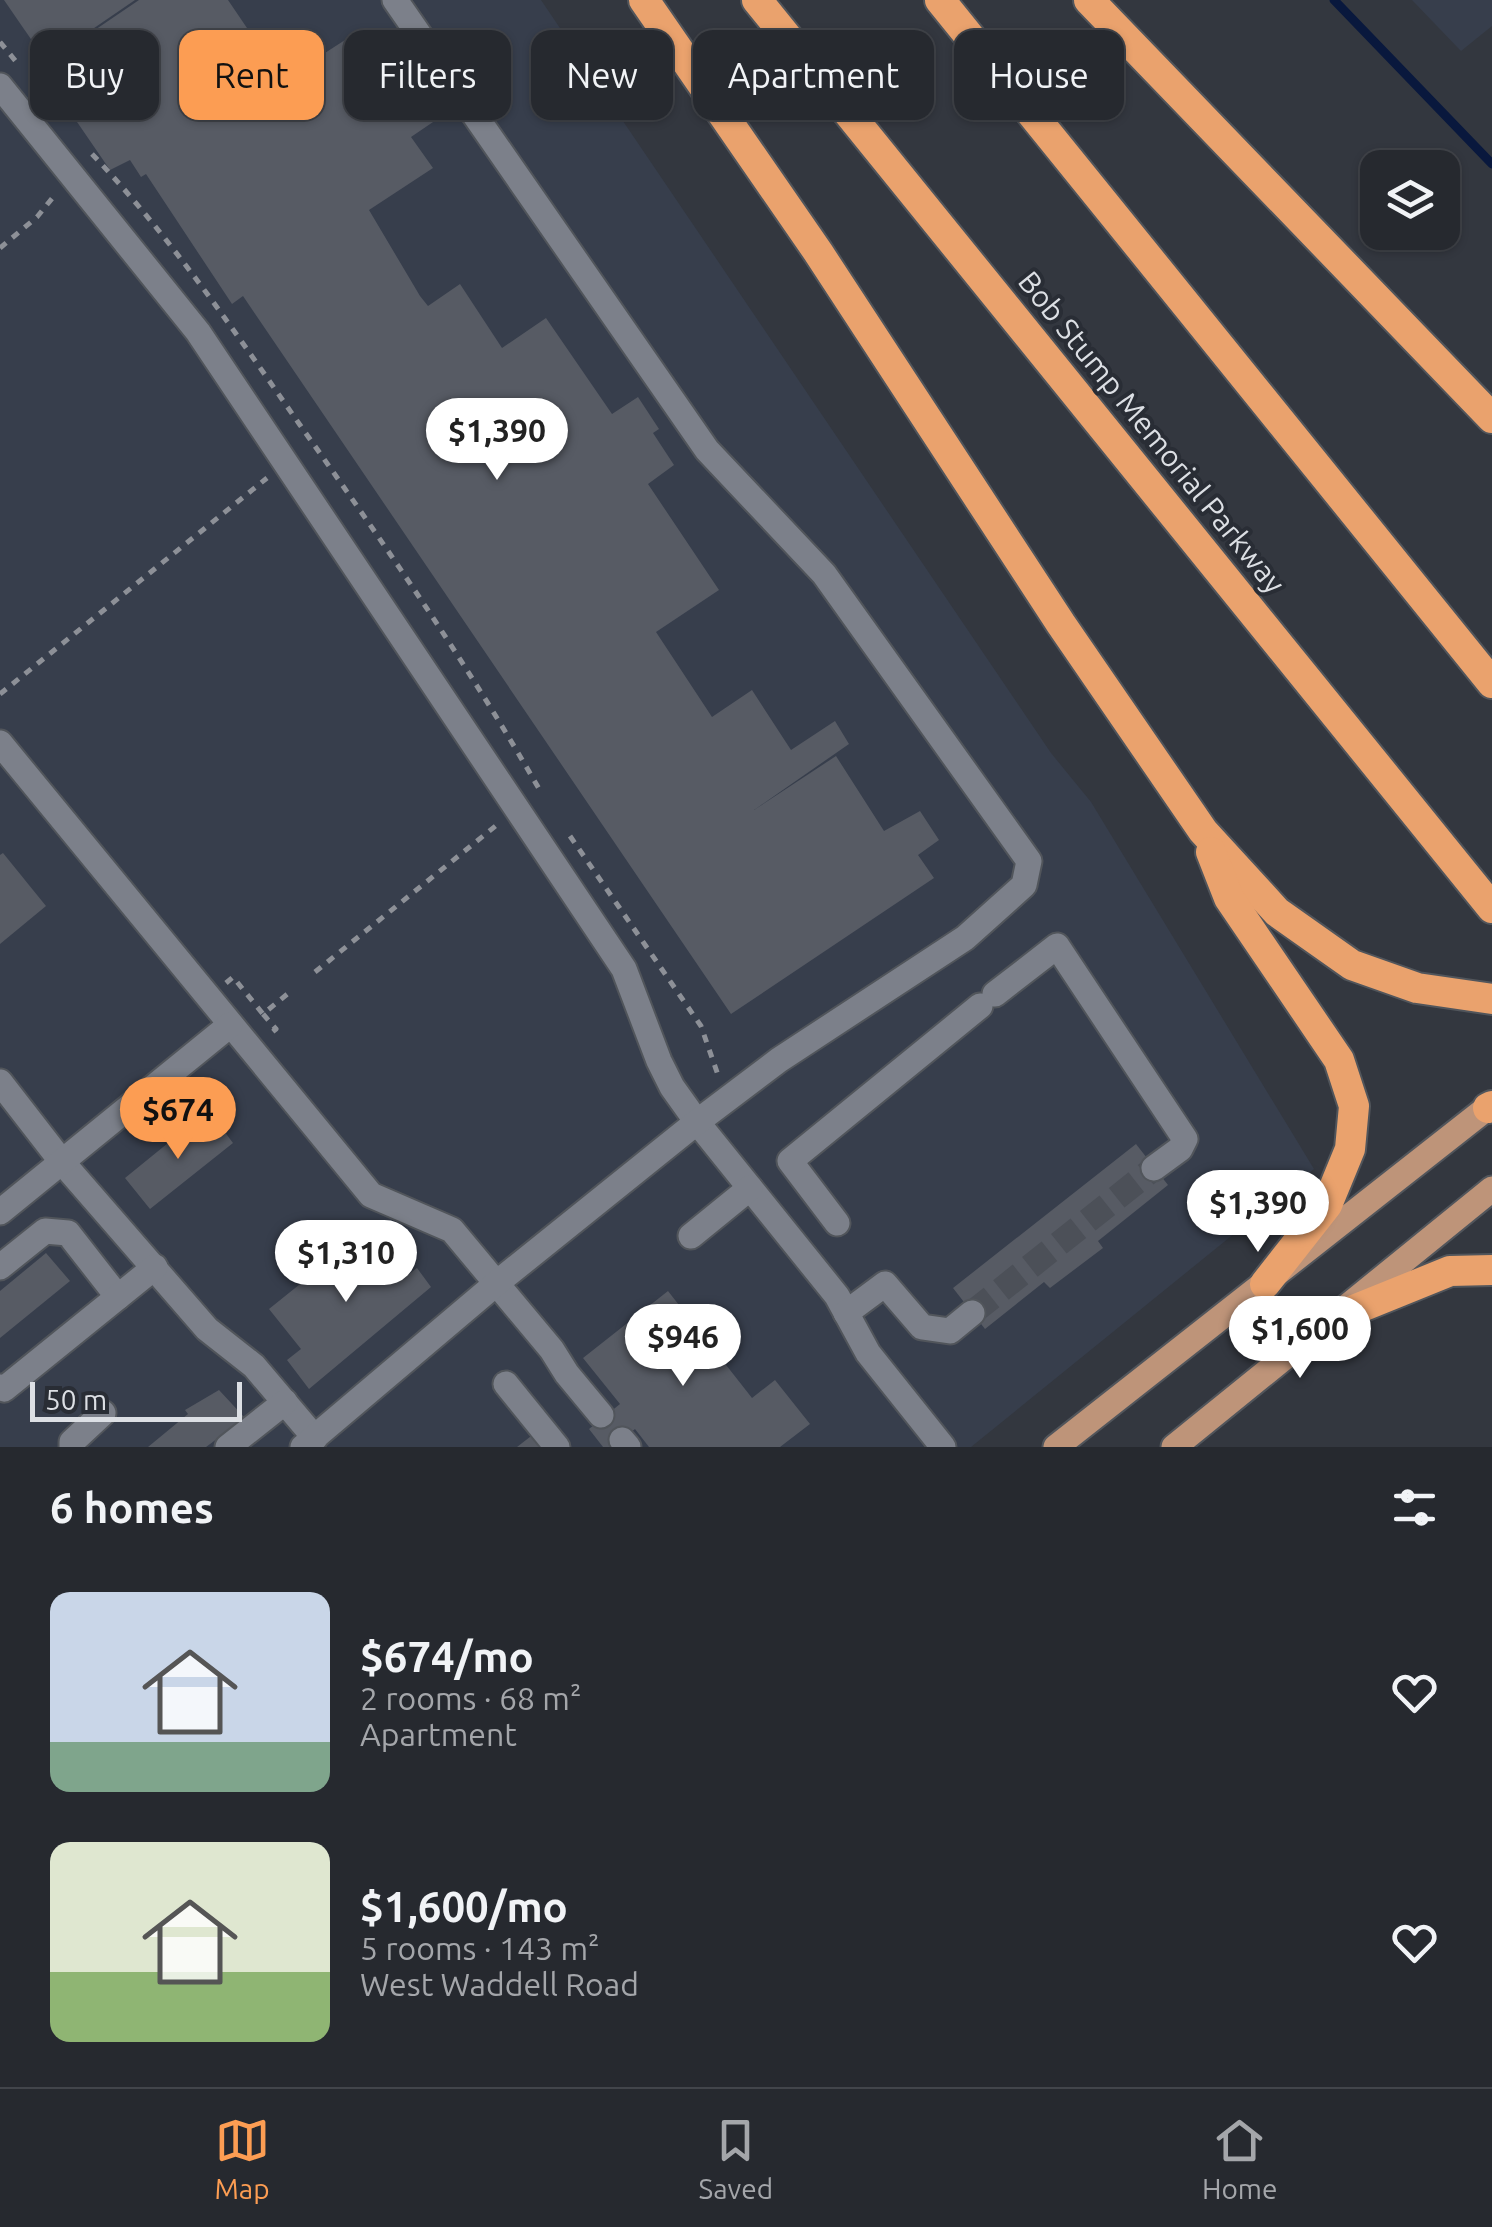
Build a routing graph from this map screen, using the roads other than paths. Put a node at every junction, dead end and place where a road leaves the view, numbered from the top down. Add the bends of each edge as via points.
1 (395, 0) edge
2 (644, 0) edge
3 (757, 0) edge
4 (940, 0) edge
5 (1089, 0) edge
6 (0, 86) edge
7 (1492, 418) edge
8 (1492, 683) edge
9 (0, 743) edge
10 (1203, 830) junction
11 (1492, 908) edge
12 (1492, 999) edge
13 (230, 1024) junction
14 (0, 1082) edge
15 (1491, 1106) edge
16 (697, 1122) junction
17 (62, 1162) junction
18 (1154, 1168) tunnel mouth
19 (750, 1188) junction
20 (1492, 1189) edge
21 (0, 1212) edge
22 (838, 1224) dead end
23 (691, 1236) dead end
24 (0, 1267) edge
25 (154, 1267) junction
26 (1492, 1270) edge
27 (498, 1282) junction
28 (1266, 1284) junction
29 (118, 1296) junction
30 (846, 1312) junction
31 (972, 1312) tunnel mouth
32 (1334, 1318) junction
33 (506, 1384) dead end
34 (2, 1388) edge
35 (285, 1402) junction
36 (601, 1415) dead end
37 (309, 1442) edge
38 (72, 1447) edge
39 (92, 1447) edge
40 (228, 1447) edge
41 (557, 1447) edge
42 (944, 1447) edge
43 (1056, 1447) edge
44 (1174, 1447) edge

1 - 16 lane via 707,450 824,574 1029,861 1024,885 964,938
2 - 10 highway
3 - 11 highway, Bob Stump Memorial Parkway
4 - 8 highway
5 - 7 highway
6 - 16 lane via 198,332 624,969 659,1061
9 - 13 lane
10 - 12 highway via 1277,912 1352,965 1417,988
10 - 28 highway via 1230,898 1340,1060 1354,1106 1350,1149 1326,1204
13 - 17 lane
13 - 27 lane via 371,1195 452,1230
14 - 17 lane
15 - 28 main road
16 - 19 lane
16 - 27 lane
17 - 21 lane
17 - 25 lane
18 - 22 lane via 1185,1139 1056,946 790,1161
19 - 23 lane
19 - 30 lane
20 - 32 main road
24 - 29 lane via 45,1231 68,1233
25 - 29 lane
25 - 35 lane via 207,1329 254,1366
26 - 32 highway via 1450,1271
27 - 36 lane
27 - 37 lane
28 - 43 main road
29 - 34 lane
30 - 31 lane via 885,1284 922,1327 950,1331
30 - 42 lane via 868,1354
32 - 44 main road
33 - 41 lane
35 - 37 lane
35 - 40 lane
38 - 39 lane via 103,1414

